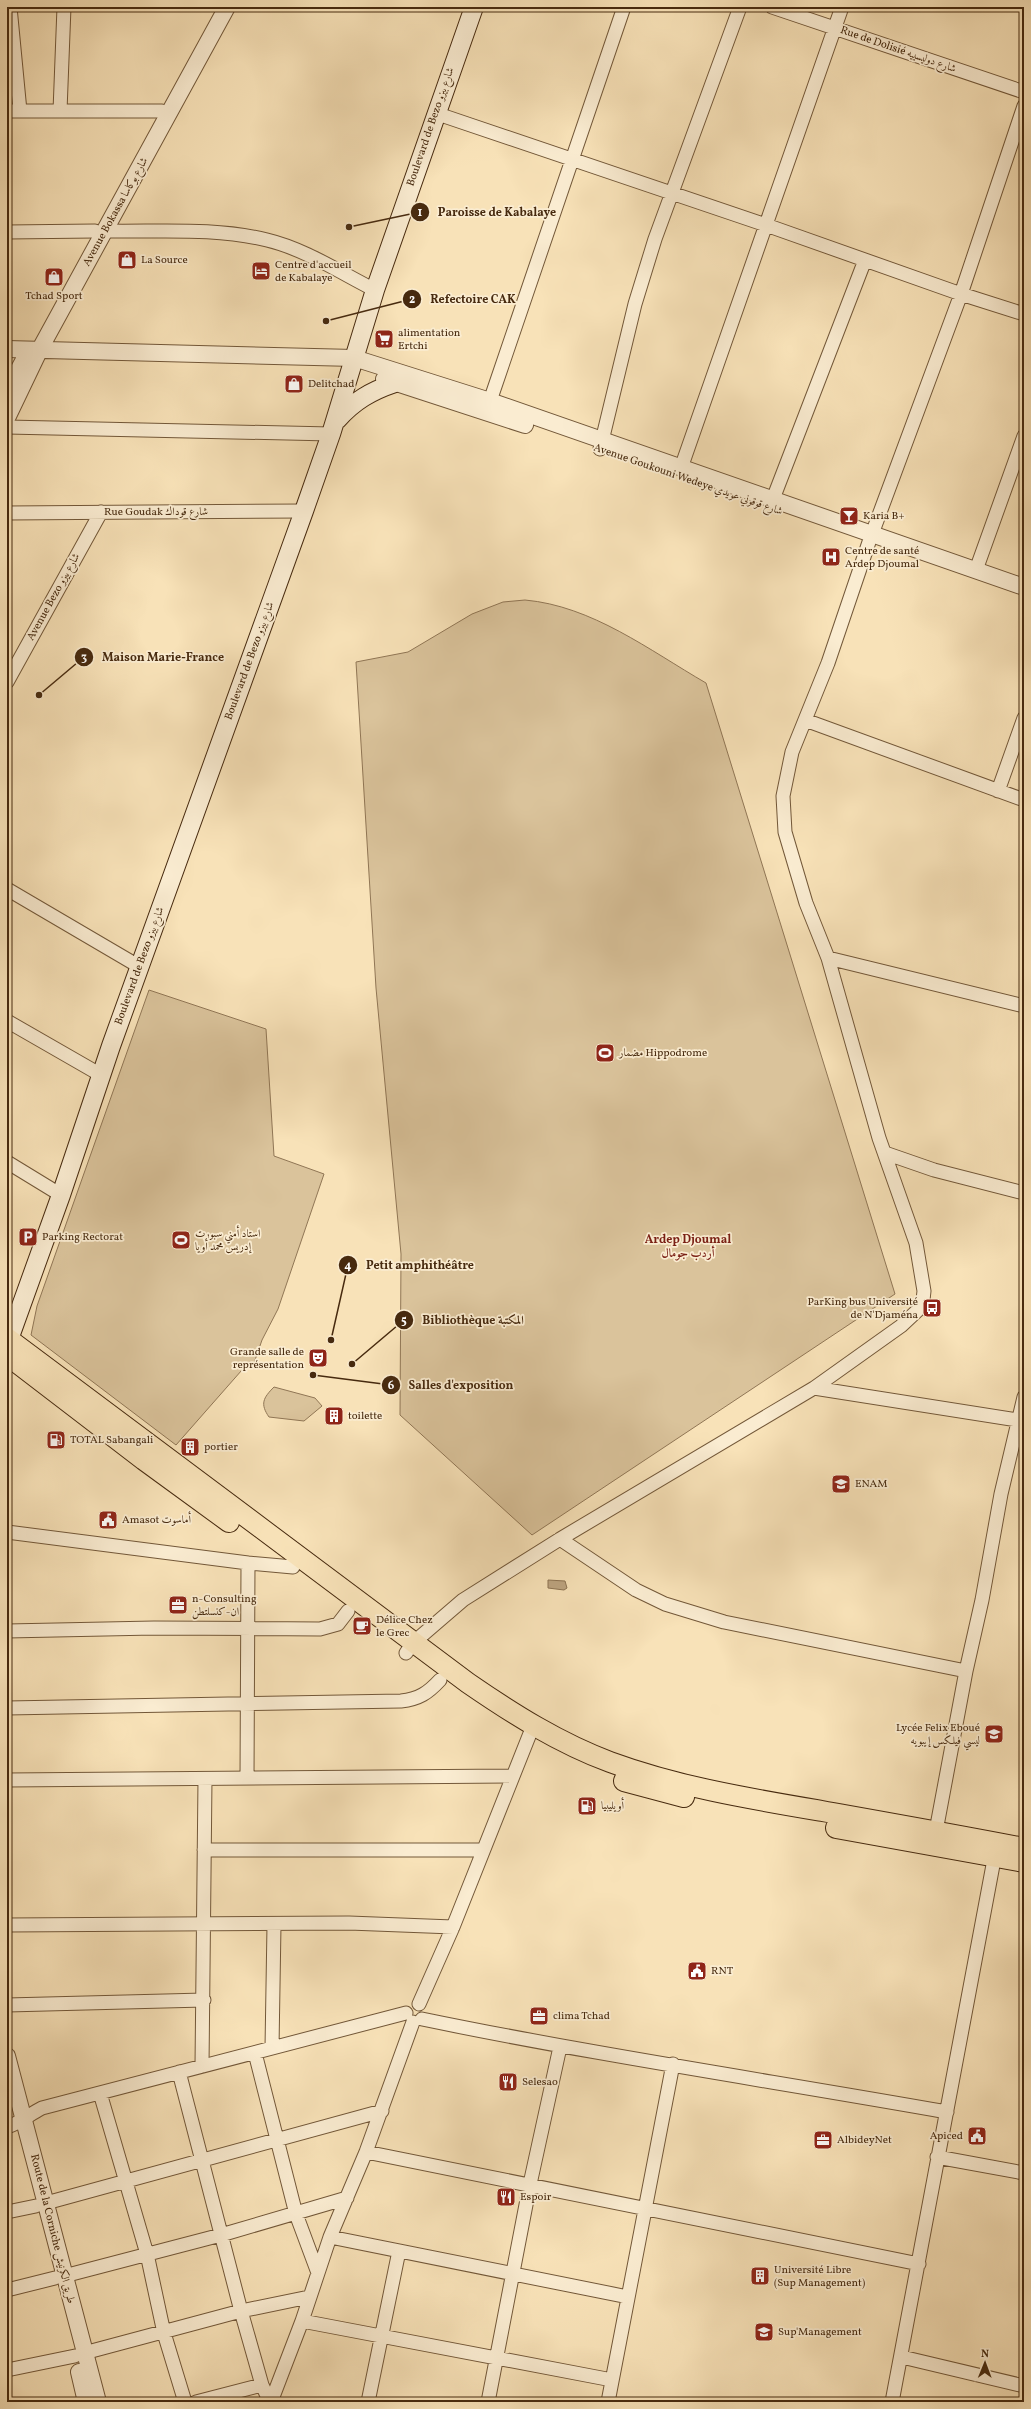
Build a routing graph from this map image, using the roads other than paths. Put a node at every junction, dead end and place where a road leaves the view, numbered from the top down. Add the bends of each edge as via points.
1 (10, 7) edge
2 (64, 7) edge
3 (217, 7) edge
4 (227, 7) edge
5 (474, 7) edge
6 (624, 7) edge
7 (740, 7) edge
8 (772, 7) edge
9 (842, 7) edge
10 (834, 28) junction
11 (7, 76) edge
12 (17, 86) junction
13 (1024, 92) edge
14 (1024, 106) edge
15 (14, 111) edge
16 (60, 111) junction
17 (162, 111) junction
18 (435, 113) junction
19 (571, 158) junction
20 (672, 193) junction
21 (766, 224) junction
22 (100, 231) junction
23 (7, 232) edge
24 (865, 260) junction
25 (375, 290) junction
26 (961, 294) junction
27 (1024, 314) edge
28 (7, 349) edge
29 (32, 354) junction
30 (7, 358) edge
31 (353, 363) junction
32 (395, 383) junction
33 (7, 391) edge
34 (490, 401) junction
35 (7, 418) edge
36 (7, 427) edge
37 (333, 428) junction
38 (1024, 436) edge
39 (601, 445) junction
40 (681, 468) junction
41 (773, 499) junction
42 (304, 511) junction
43 (101, 512) junction
44 (7, 513) edge
45 (870, 538) junction
46 (976, 570) junction
47 (1024, 587) edge
48 (1024, 597) edge
49 (7, 682) edge
50 (1024, 718) edge
51 (805, 720) junction
52 (998, 791) junction
53 (1024, 800) edge
54 (7, 888) edge
55 (828, 958) junction
56 (140, 967) junction
57 (1024, 1006) edge
58 (7, 1021) edge
59 (101, 1075) junction
60 (885, 1153) junction
61 (7, 1162) edge
62 (1024, 1193) edge
63 (61, 1195) junction
64 (7, 1344) edge
65 (814, 1388) junction
66 (1024, 1397) edge
67 (1021, 1420) edge
68 (149, 1454) junction
69 (7, 1532) edge
70 (560, 1540) junction
71 (248, 1563) junction
72 (293, 1567) junction
73 (348, 1611) junction
74 (248, 1628) junction
75 (7, 1631) edge
76 (409, 1648) junction
77 (966, 1670) junction
78 (440, 1680) junction
79 (248, 1704) junction
80 (7, 1708) edge
81 (531, 1732) junction
82 (513, 1776) junction
83 (247, 1778) junction
84 (205, 1779) junction
85 (7, 1780) edge
86 (657, 1784) junction
87 (936, 1832) junction
88 (1024, 1848) edge
89 (204, 1850) junction
90 (484, 1850) junction
91 (996, 1850) junction
92 (1024, 1862) edge
93 (7, 1925) edge
94 (204, 1925) junction
95 (274, 1925) junction
96 (453, 1927) junction
97 (204, 2000) junction
98 (7, 2005) edge
99 (414, 2018) junction
100 (560, 2047) junction
101 (272, 2048) junction
102 (255, 2053) junction
103 (7, 2056) edge
104 (673, 2064) junction
105 (202, 2066) junction
106 (179, 2072) junction
107 (7, 2091) edge
108 (100, 2093) junction
109 (382, 2110) junction
110 (946, 2112) junction
111 (15, 2123) edge
112 (277, 2138) junction
113 (366, 2152) junction
114 (937, 2157) junction
115 (202, 2159) junction
116 (1024, 2173) edge
117 (125, 2180) junction
118 (530, 2184) junction
119 (347, 2198) junction
120 (41, 2205) junction
121 (645, 2208) junction
122 (7, 2212) edge
123 (296, 2214) junction
124 (221, 2235) junction
125 (330, 2237) junction
126 (399, 2251) junction
127 (146, 2254) junction
128 (919, 2264) junction
129 (318, 2273) junction
130 (512, 2273) junction
131 (59, 2277) junction
132 (7, 2290) edge
133 (309, 2297) junction
134 (628, 2297) junction
135 (241, 2311) junction
136 (302, 2321) junction
137 (164, 2333) junction
138 (382, 2337) junction
139 (79, 2354) junction
140 (902, 2357) junction
141 (496, 2358) junction
142 (7, 2370) edge
143 (612, 2380) junction
144 (262, 2384) junction
145 (1024, 2386) edge
146 (86, 2402) edge
147 (98, 2402) edge
148 (185, 2402) edge
149 (196, 2402) edge
150 (270, 2402) edge
151 (368, 2402) edge
152 (488, 2402) edge
153 (608, 2402) edge
154 (892, 2402) edge

1 - 12 street
2 - 16 street
3 - 17 street, Avenue Bokassa شارع بوكاسا
4 - 22 street, Avenue Bokassa شارع بوكاسا
5 - 18 main road, Boulevard de Bezo شارع بيزو
6 - 19 street
7 - 20 street
8 - 10 street, Rue de Dolisié شارع دوليسييه
9 - 10 street
10 - 13 street, Rue de Dolisié شارع دوليسييه
10 - 21 street
11 - 12 street
12 - 15 street
14 - 26 street
15 - 16 street
16 - 17 street
17 - 22 street, Avenue Bokassa شارع بوكاسا
18 - 19 street
18 - 25 main road, Boulevard de Bezo شارع بيزو
19 - 20 street
19 - 34 street
20 - 21 street
20 - 39 street via 636,304
21 - 24 street
21 - 40 street
22 - 23 street
22 - 25 street via 235,233 268,240 297,251
22 - 29 street, Avenue Bokassa شارع بوكاسا
24 - 26 street
24 - 41 street
25 - 31 main road, Boulevard de Bezo شارع بيزو
26 - 27 street
26 - 45 street
28 - 29 street
29 - 30 street
29 - 31 street
29 - 33 street, Avenue Bokassa شارع بوكاسا
29 - 35 street, Avenue Bokassa شارع بوكاسا
31 - 32 street, Avenue Goukouni Wedeye شارع قوقوني عويدي
31 - 34 street, Avenue Goukouni Wedeye شارع قوقوني عويدي
31 - 37 main road, Boulevard de Bezo شارع بيزو
32 - 37 main road via 375,389 353,402
32 - 39 street, Avenue Goukouni Wedeye شارع قوقوني عويدي
34 - 39 street, Avenue Goukouni Wedeye شارع قوقوني عويدي
36 - 37 street
37 - 42 main road, Boulevard de Bezo شارع بيزو
38 - 46 street
39 - 40 street, Avenue Goukouni Wedeye شارع قوقوني عويدي
39 - 45 street, Avenue Goukouni Wedeye شارع قوقوني عويدي
40 - 41 street, Avenue Goukouni Wedeye شارع قوقوني عويدي
41 - 45 street, Avenue Goukouni Wedeye شارع قوقوني عويدي
42 - 43 street, Rue Goudak شارع قوداك
42 - 56 main road, Boulevard de Bezo شارع بيزو
43 - 44 street, Rue Goudak شارع قوداك
43 - 49 street, Avenue Bezo شارع بيزو
45 - 46 street, Avenue Goukouni Wedeye شارع قوقوني عويدي
45 - 48 street, Avenue Goukouni Wedeye شارع قوقوني عويدي
45 - 51 street via 828,663
46 - 47 street, Avenue Goukouni Wedeye شارع قوقوني عويدي
50 - 52 street
51 - 52 street
51 - 55 street via 786,773 783,796 784,832 806,903
52 - 53 street
54 - 56 street
55 - 57 street
55 - 60 street
56 - 59 main road, Boulevard de Bezo شارع بيزو
58 - 59 street
59 - 63 main road, Boulevard de Bezo شارع بيزو
60 - 62 street via 934,1170
60 - 65 street via 916,1242 924,1291 922,1300 918,1310 901,1326
61 - 63 street
63 - 64 main road, Boulevard de Bezo شارع بيزو
64 - 68 main road
65 - 67 street
65 - 70 street
66 - 67 street
67 - 77 street via 1001,1494 982,1600
68 - 72 main road
68 - 76 main road
69 - 71 street
70 - 76 street via 463,1600
70 - 77 street via 636,1590 695,1614
71 - 72 street
71 - 74 street
72 - 73 main road
73 - 74 street via 338,1624 329,1627
73 - 76 main road
74 - 75 street
74 - 79 street
76 - 78 main road
76 - 81 main road via 468,1683
77 - 87 street
78 - 79 street via 428,1693 416,1699
78 - 81 main road
79 - 80 street
79 - 83 street
81 - 82 street
81 - 86 main road via 610,1762
82 - 83 street
82 - 90 street
83 - 84 street
84 - 85 street
84 - 89 street
86 - 87 main road
86 - 91 main road via 727,1807
87 - 91 main road
88 - 91 main road
89 - 90 street
89 - 94 street
90 - 96 street
91 - 92 main road
91 - 110 street
93 - 94 street
94 - 95 street
94 - 97 street
95 - 96 street via 349,1923
95 - 101 street
96 - 99 street via 419,2004 410,2006
97 - 98 street
97 - 105 street
99 - 100 street
99 - 101 street
99 - 109 street
100 - 104 street
100 - 118 street
101 - 102 street
102 - 105 street
102 - 112 street
103 - 111 street, Route de la Corniche طريق الكرنيش
104 - 110 street
104 - 121 street
105 - 106 street
106 - 108 street
106 - 115 street
107 - 111 street, Route de la Corniche طريق الكرنيش
108 - 111 street via 42,2108
108 - 117 street
109 - 112 street
109 - 113 street
110 - 114 street
111 - 120 street, Route de la Corniche طريق الكرنيش
112 - 115 street
112 - 123 street
113 - 118 street
113 - 119 street
114 - 116 street
114 - 128 street
115 - 117 street
115 - 124 street
117 - 120 street
117 - 127 street
118 - 121 street
118 - 130 street
119 - 123 street
119 - 125 street
120 - 122 street
120 - 131 street, Route de la Corniche طريق الكرنيش
121 - 128 street
121 - 134 street
123 - 124 street
123 - 129 street
124 - 127 street
124 - 135 street
125 - 126 street
125 - 129 street
126 - 130 street
126 - 138 street
127 - 131 street
127 - 137 street
128 - 140 street
129 - 133 street
130 - 134 street
130 - 141 street
131 - 132 street
131 - 139 street, Route de la Corniche طريق الكرنيش
133 - 135 street
133 - 136 street
134 - 143 street
135 - 137 street
135 - 144 street
136 - 138 street
136 - 150 street
137 - 139 street
137 - 148 street
138 - 141 street
138 - 151 street
139 - 142 street
139 - 146 street, Route de la Corniche طريق الكرنيش
139 - 147 street, Route de la Corniche طريق الكرنيش
140 - 145 street
140 - 154 street
141 - 143 street
141 - 152 street
143 - 153 street
144 - 149 street
144 - 150 street

